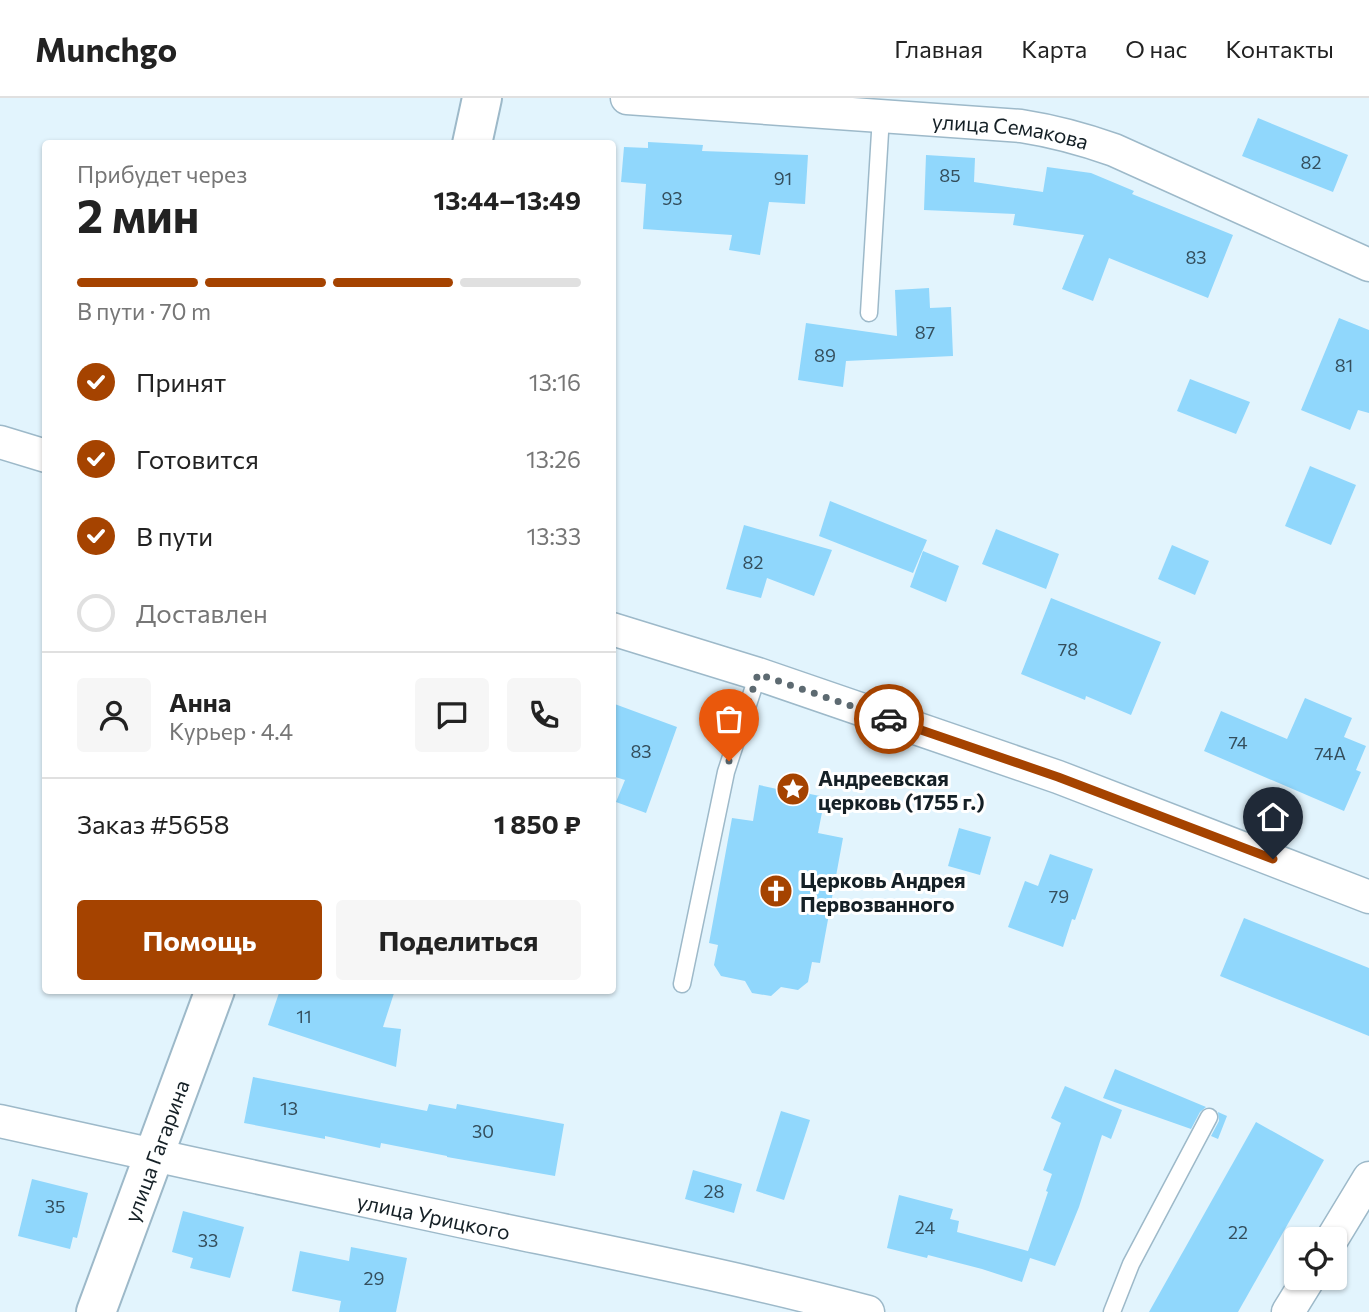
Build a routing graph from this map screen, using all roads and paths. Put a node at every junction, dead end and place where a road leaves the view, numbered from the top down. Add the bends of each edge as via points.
1 (482, 98) edge
2 (627, 98) edge
3 (881, 116) junction
4 (473, 140) edge
5 (1369, 265) edge
6 (869, 313) dead end
7 (0, 442) edge
8 (42, 455) edge
9 (616, 630) edge
10 (758, 674) junction
11 (1369, 897) edge
12 (682, 984) dead end
13 (214, 994) edge
14 (1209, 1117) dead end
15 (0, 1121) edge
16 (154, 1155) junction
17 (1369, 1178) edge
18 (1339, 1227) edge
19 (1302, 1290) edge
20 (96, 1312) edge
21 (869, 1312) edge
22 (1112, 1312) edge
23 (1288, 1312) edge

1 - 4 main road
2 - 3 street, улица Семакова
3 - 5 street, улица Семакова via 1021,125 1080,138
3 - 6 lane
7 - 8 street
9 - 10 street
10 - 11 street via 1058,777
10 - 12 lane via 726,772
13 - 16 main road, улица Гагарина
14 - 22 lane via 1131,1264
15 - 16 street, улица Урицкого
16 - 20 main road, улица Гагарина
16 - 21 street, улица Урицкого via 647,1259
17 - 18 street
19 - 23 street

